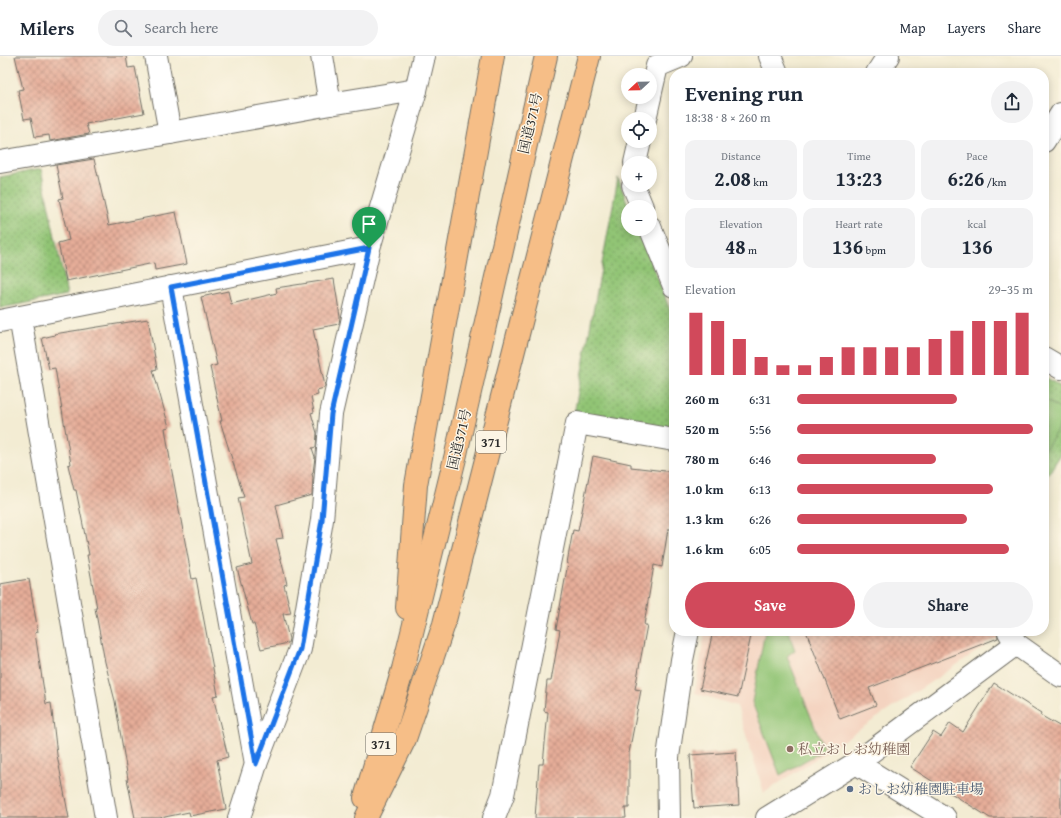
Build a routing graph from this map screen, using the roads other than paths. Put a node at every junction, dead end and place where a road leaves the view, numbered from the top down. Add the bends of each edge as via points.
1 (156, 56) edge
2 (322, 56) edge
3 (424, 56) edge
4 (492, 56) edge
5 (546, 56) edge
6 (589, 56) edge
7 (681, 56) edge
8 (770, 56) edge
9 (888, 56) edge
10 (657, 68) edge
11 (775, 68) edge
12 (880, 68) edge
13 (416, 90) junction
14 (330, 104) junction
15 (1061, 114) edge
16 (170, 133) junction
17 (1049, 133) edge
18 (1, 155) edge
19 (654, 236) edge
20 (369, 248) junction
21 (669, 274) edge
22 (171, 287) junction
23 (10, 319) edge
24 (1049, 361) edge
25 (1061, 368) edge
26 (669, 439) edge
27 (687, 636) edge
28 (1012, 637) edge
29 (403, 669) junction
30 (1061, 676) edge
31 (856, 763) junction
32 (256, 764) junction
33 (106, 818) edge
34 (239, 818) edge
35 (358, 818) edge
36 (366, 818) edge
37 (494, 818) edge
38 (669, 818) edge
39 (767, 818) edge
40 (945, 818) edge

1 - 16 street
2 - 14 street
3 - 13 street
4 - 29 highway, 371 via 416,485
5 - 29 highway, 国道371号 / 371 via 456,454
6 - 36 highway, 371 via 444,624 405,739
7 - 10 street
8 - 11 street
9 - 12 street
13 - 14 street
13 - 20 street
14 - 16 street
15 - 17 street
16 - 18 street
19 - 21 street
20 - 22 street
20 - 32 street via 331,414 322,520 300,649
22 - 23 street
22 - 32 street
23 - 33 street
24 - 25 street
26 - 37 street via 578,423 503,795
27 - 38 street via 668,757
28 - 30 street
28 - 31 street
29 - 35 highway, 国道371号 / 371
31 - 39 street
31 - 40 street
32 - 34 street

